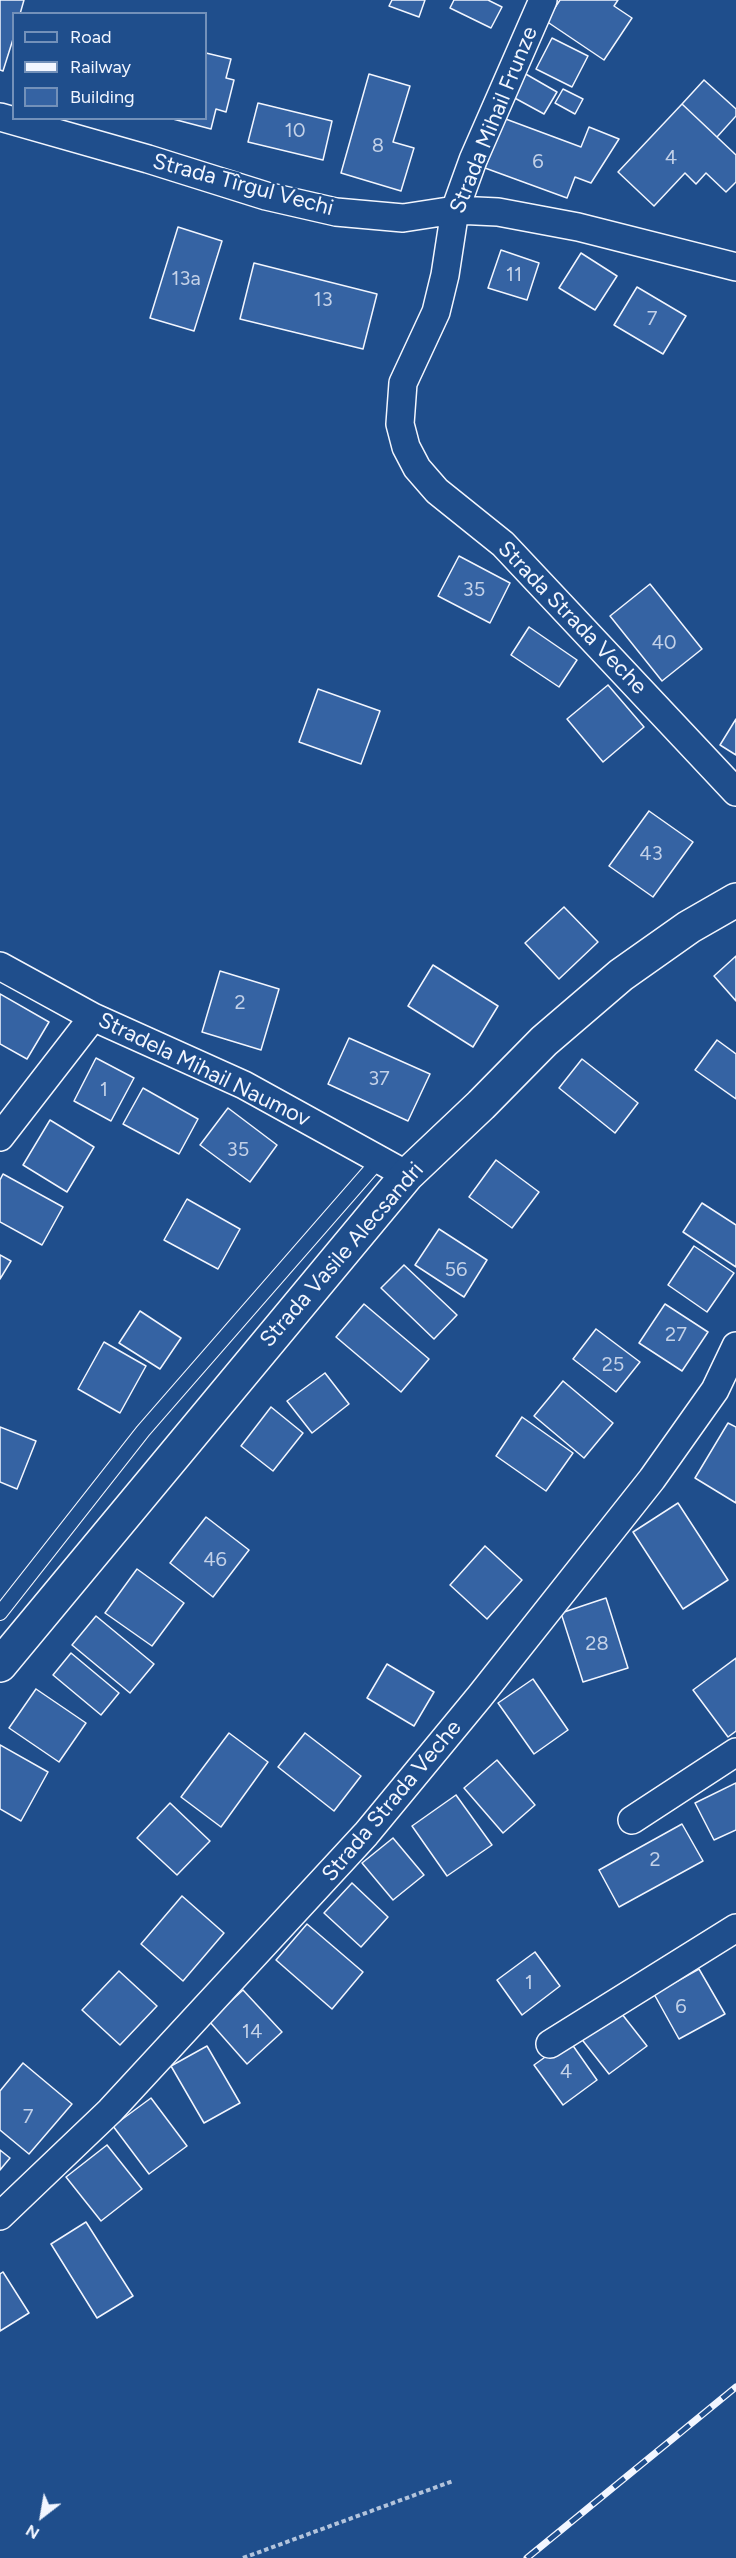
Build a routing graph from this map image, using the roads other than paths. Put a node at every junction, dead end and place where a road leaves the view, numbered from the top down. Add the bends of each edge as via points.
1 (543, 0) edge
2 (0, 117) edge
3 (455, 210) junction
4 (736, 267) edge
5 (406, 447) joint
6 (736, 792) edge
7 (736, 900) edge
8 (0, 966) edge
9 (93, 1017) junction
10 (0, 1137) edge
11 (393, 1167) junction
12 (736, 1346) edge
13 (0, 1613) edge
14 (0, 1665) edge
15 (736, 1752) edge
16 (632, 1820) dead end
17 (736, 1928) edge
18 (550, 2044) dead end
19 (0, 2216) edge

1 - 3 street, Strada Mihail Frunze
2 - 3 street, Strada Tîrgul Vechi via 266,196 336,212 403,218
3 - 4 street, Strada Tîrgul Vechi via 498,212 578,227
3 - 5 street, Strada Mihail Frunze via 435,312 403,383 400,424
5 - 6 street, Strada Strada Veche via 417,468 437,491 503,544
7 - 11 main road, Strada Vasile Alecsandri via 689,927 621,975 544,1041 482,1105
8 - 9 street, Stradela Mihail Naumov
9 - 10 street
9 - 11 street, Stradela Mihail Naumov via 244,1085
11 - 13 lane via 143,1431
11 - 14 main road, Strada Vasile Alecsandri
12 - 19 street, Strada Strada Veche via 715,1390 665,1462 366,1834 110,2111
15 - 16 street
17 - 18 street

